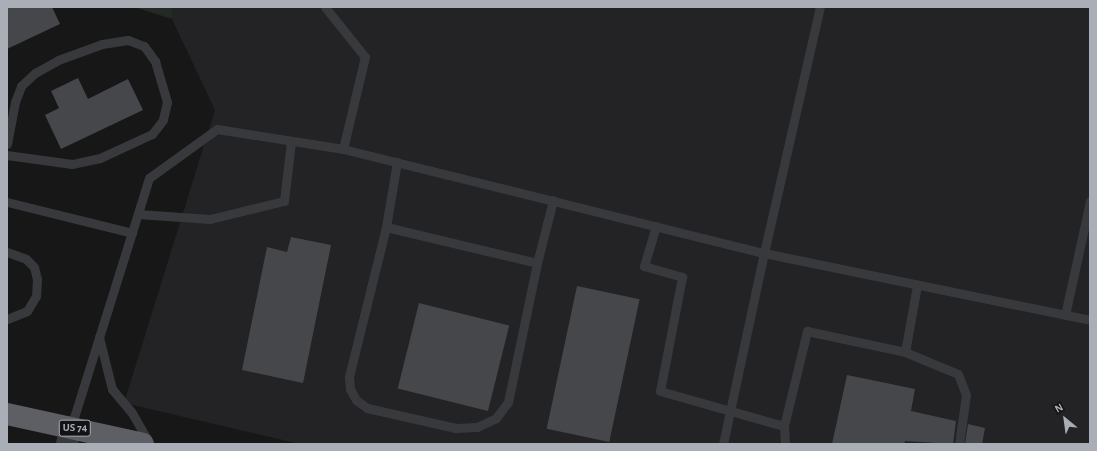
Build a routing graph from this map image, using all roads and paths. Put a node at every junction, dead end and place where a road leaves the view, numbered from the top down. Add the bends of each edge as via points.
1 (325, 7) edge
2 (820, 7) edge
3 (291, 141) junction
4 (7, 144) edge
5 (343, 149) junction
6 (7, 155) edge
7 (397, 162) junction
8 (553, 200) junction
9 (1090, 201) edge
10 (7, 202) edge
11 (138, 214) junction
12 (656, 226) junction
13 (386, 227) junction
14 (132, 233) junction
15 (7, 252) edge
16 (764, 253) junction
17 (537, 263) junction
18 (917, 285) junction
19 (1065, 315) junction
20 (7, 319) edge
21 (1090, 320) edge
22 (99, 338) junction
23 (905, 352) junction
24 (730, 412) junction
25 (7, 414) edge
26 (784, 426) junction
27 (69, 436) edge
28 (143, 444) edge
29 (150, 444) edge
30 (723, 444) edge
31 (785, 444) edge
32 (959, 444) edge

1 - 5 lane via 365,57
2 - 16 lane
3 - 5 lane
3 - 11 lane via 217,129 149,178
3 - 11 lane via 284,201 210,219
4 - 6 lane via 15,102 21,86 35,73 52,63 102,44 128,40 144,46 154,62 167,102 163,120 152,134 100,158 72,164
5 - 7 lane
7 - 8 lane
7 - 13 lane
8 - 12 lane
8 - 17 lane
9 - 19 lane
10 - 14 lane
11 - 14 lane
12 - 16 lane
12 - 24 lane via 644,266 682,277 660,391
13 - 17 lane
13 - 17 lane via 349,377 350,389 356,400 367,408 456,428 477,427 496,418 508,402
14 - 22 lane
15 - 20 lane via 26,259 34,267 38,279 36,296 27,311
16 - 18 lane
16 - 24 lane
18 - 19 lane
18 - 23 lane
19 - 21 lane
22 - 27 lane
22 - 29 lane via 112,389 132,413
23 - 26 lane via 807,331
23 - 32 lane via 958,374 966,395
24 - 26 lane
24 - 30 lane
25 - 27 highway, US 74
26 - 31 lane
27 - 28 highway, US 74

